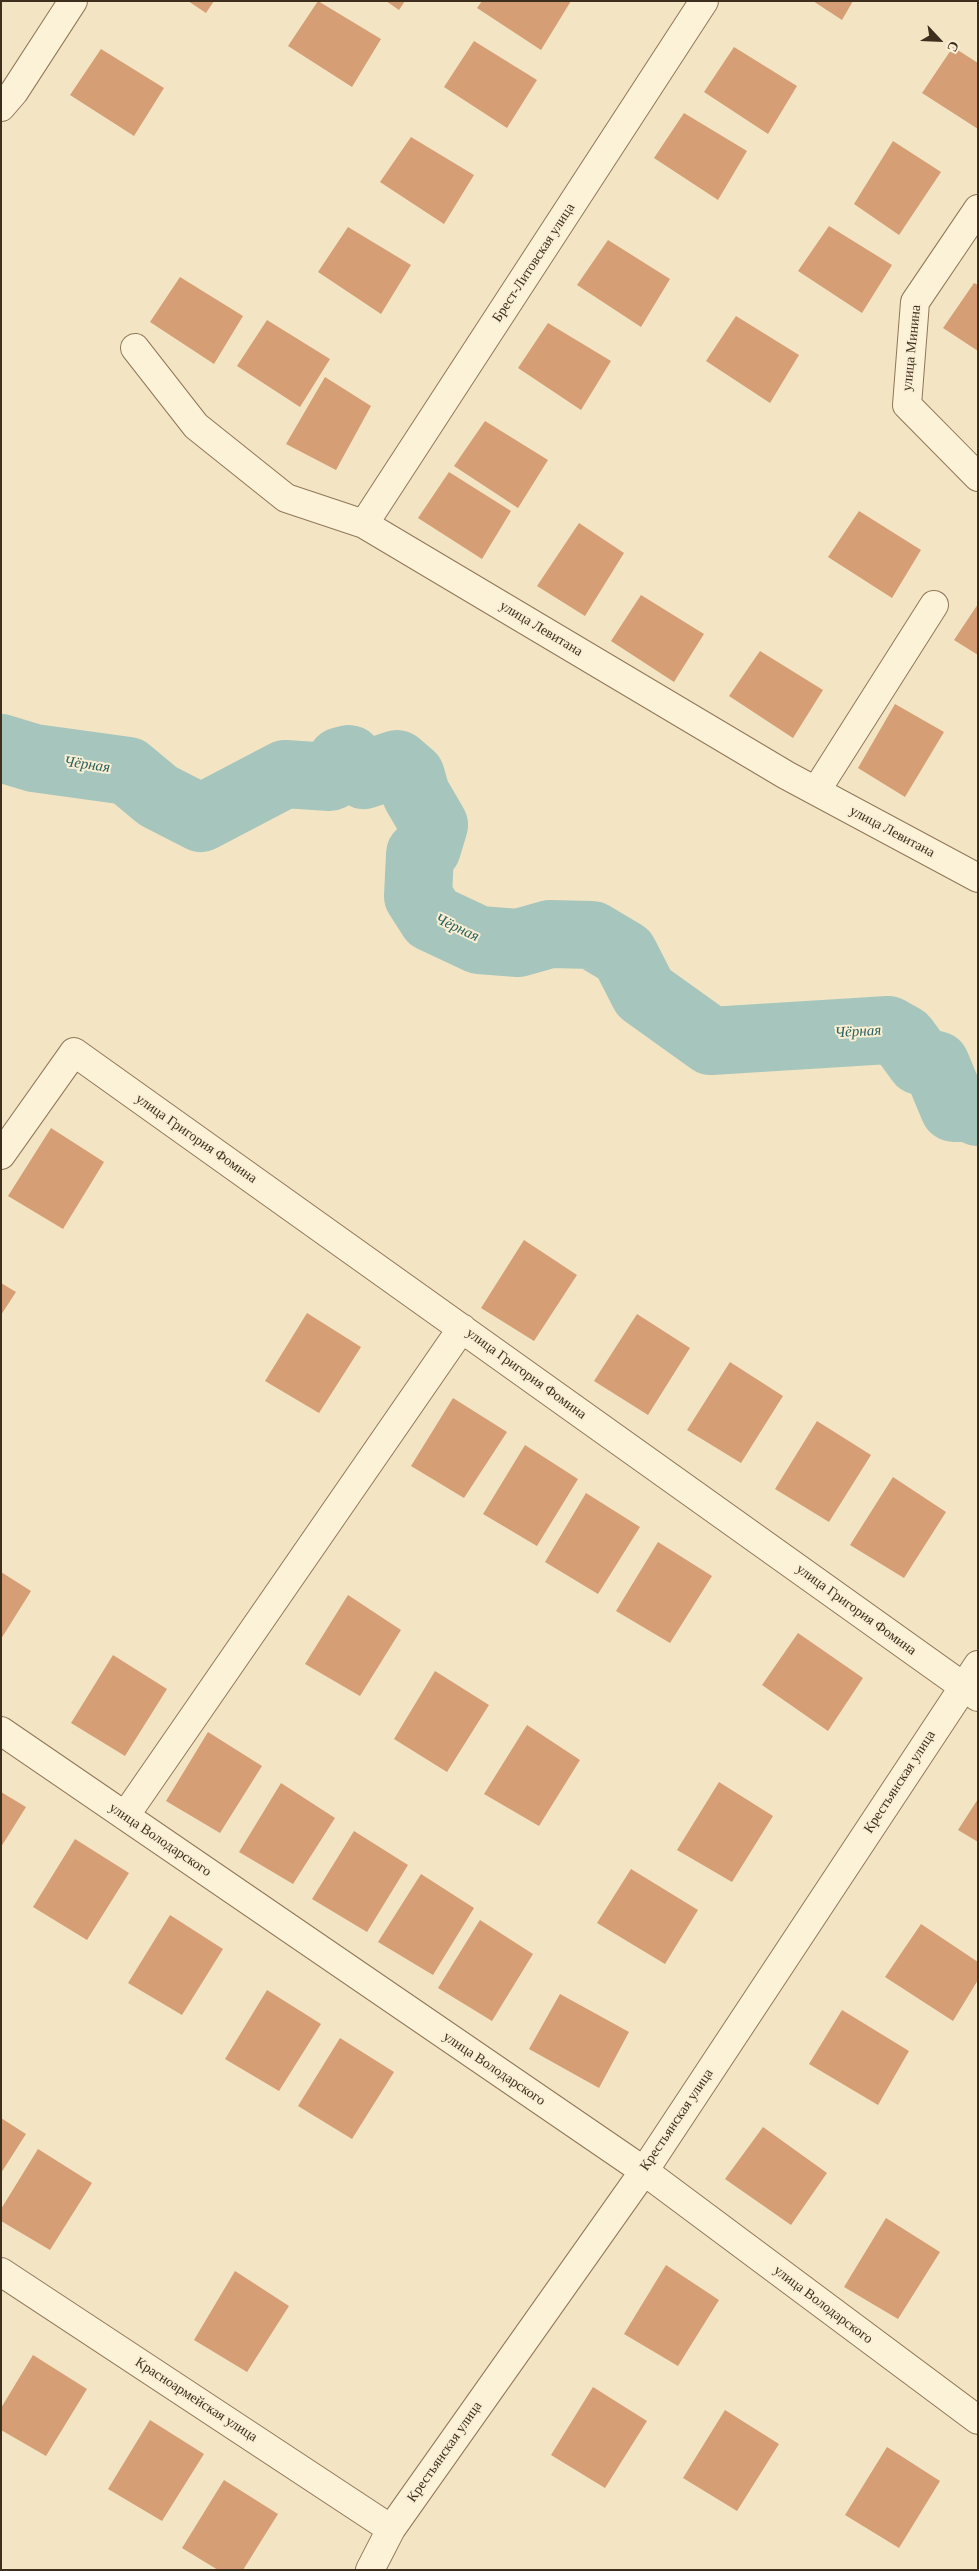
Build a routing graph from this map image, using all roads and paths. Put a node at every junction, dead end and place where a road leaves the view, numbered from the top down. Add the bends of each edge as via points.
1 (73, 1) edge
2 (704, 1) edge
3 (1, 107) edge
4 (978, 209) edge
5 (135, 348) dead end
6 (978, 477) edge
7 (364, 524) junction
8 (934, 605) dead end
9 (816, 791) junction
10 (978, 878) edge
11 (1, 1155) edge
12 (462, 1328) junction
13 (973, 1683) edge
14 (1, 1731) edge
15 (125, 1816) junction
16 (644, 2171) junction
17 (1, 2272) edge
18 (978, 2420) edge
19 (390, 2529) junction
20 (370, 2570) edge

1 - 3 street
2 - 7 street, Брест-Литовская улица
4 - 6 street, улица Минина via 915,302 907,405
5 - 7 street, улица Левитана via 196,426 286,498
7 - 9 street, улица Левитана
8 - 9 street
9 - 10 street, улица Левитана
11 - 12 street, улица Григория Фомина via 74,1052
12 - 13 street, улица Григория Фомина
12 - 15 street
13 - 16 street, Крестьянская улица
14 - 15 street, улица Володарского
15 - 16 street, улица Володарского
16 - 18 street, улица Володарского
16 - 19 street, Крестьянская улица
17 - 19 street, Красноармейская улица
19 - 20 street, Крестьянская улица

